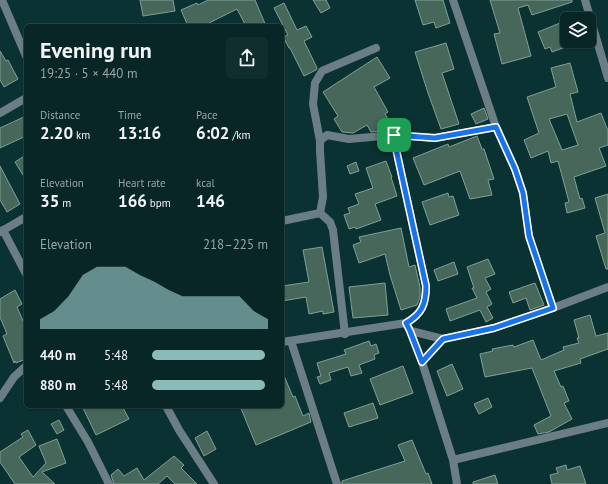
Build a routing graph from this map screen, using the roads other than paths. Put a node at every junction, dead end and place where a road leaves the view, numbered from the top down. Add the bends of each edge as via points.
1 (2, 0) edge
2 (453, 0) edge
3 (584, 0) edge
4 (376, 48) dead end
5 (24, 51) edge
6 (608, 78) edge
7 (24, 99) edge
8 (0, 113) edge
9 (496, 127) junction
10 (394, 135) junction
11 (320, 141) junction
12 (320, 213) junction
13 (24, 218) edge
14 (284, 221) edge
15 (2, 231) edge
16 (24, 270) edge
17 (608, 287) edge
18 (553, 308) junction
19 (408, 327) junction
20 (345, 334) junction
21 (443, 339) junction
22 (291, 341) junction
23 (284, 342) edge
24 (422, 362) junction
25 (24, 368) edge
26 (0, 398) edge
27 (67, 408) edge
28 (167, 408) edge
29 (608, 423) edge
30 (453, 460) junction
31 (109, 484) edge
32 (214, 484) edge
33 (337, 484) edge
34 (457, 484) edge

1 - 5 street
2 - 9 street
3 - 6 street
4 - 11 street via 322,71 315,83 313,104
7 - 8 street
9 - 10 street via 435,138
9 - 18 street via 523,193 529,236
10 - 11 street via 349,139 327,135
10 - 19 street via 426,286 426,298 421,310
11 - 12 street via 323,197
12 - 14 street
12 - 20 street via 330,222 333,230
13 - 15 street
15 - 16 street
17 - 18 street
18 - 21 street via 494,328
19 - 20 street
19 - 21 street
19 - 24 street
20 - 22 street
21 - 24 street
22 - 23 street
22 - 33 street
24 - 30 street
25 - 26 street
27 - 31 street
28 - 32 street
29 - 30 street
30 - 34 street

